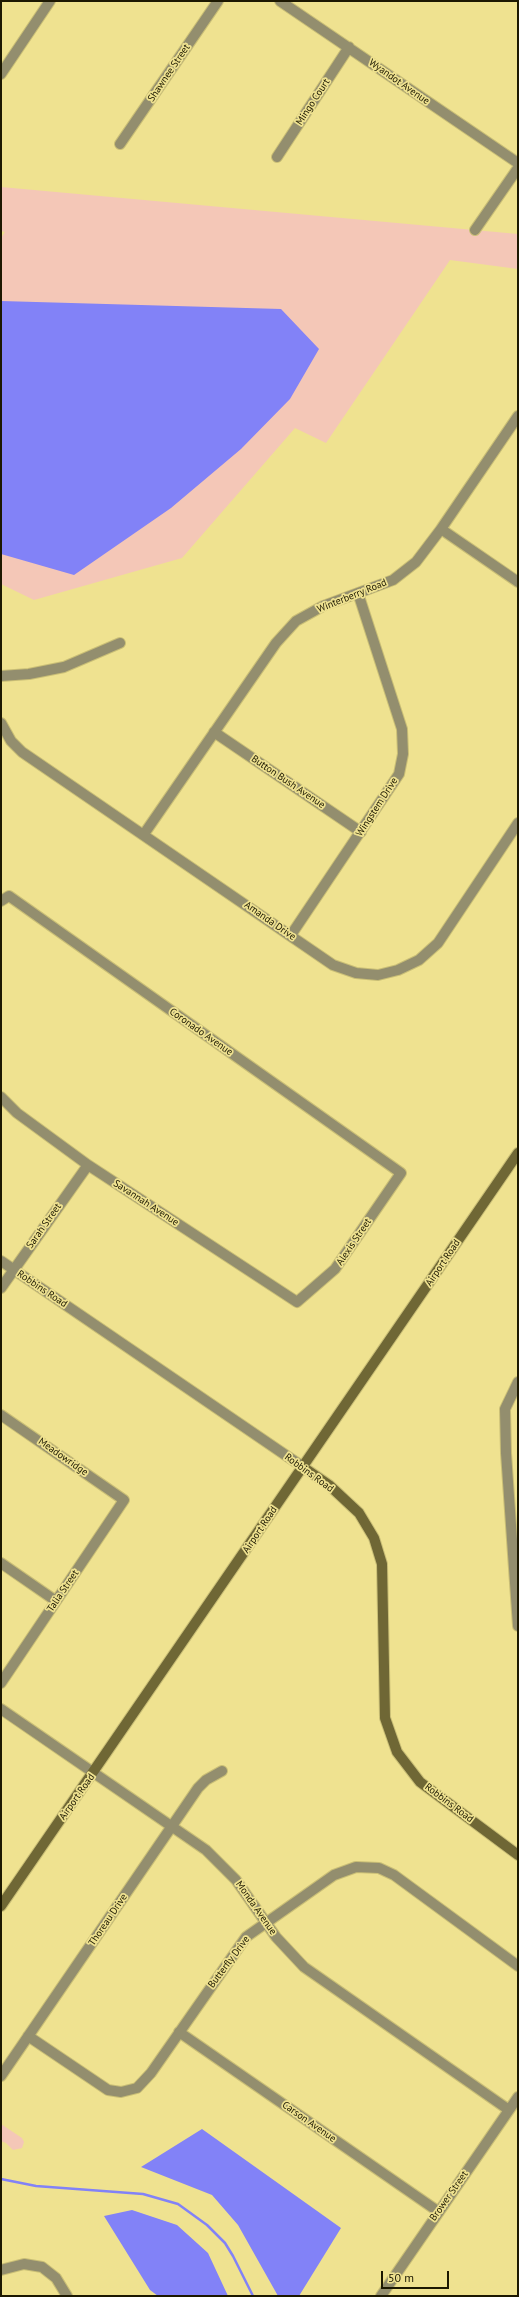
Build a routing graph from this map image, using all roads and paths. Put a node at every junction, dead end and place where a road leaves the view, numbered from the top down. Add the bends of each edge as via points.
1 (50, 1) edge
2 (218, 1) edge
3 (280, 1) edge
4 (349, 47) junction
5 (1, 74) edge
6 (120, 144) dead end
7 (277, 157) dead end
8 (518, 163) edge
9 (518, 168) edge
10 (475, 230) dead end
11 (517, 420) edge
12 (441, 529) junction
13 (518, 582) edge
14 (358, 593) junction
15 (120, 643) dead end
16 (1, 676) edge
17 (1, 722) edge
18 (214, 732) junction
19 (518, 823) edge
20 (361, 832) junction
21 (144, 834) junction
22 (1, 901) edge
23 (291, 936) junction
24 (1, 1096) edge
25 (518, 1153) edge
26 (88, 1165) junction
27 (401, 1173) joint
28 (1, 1261) edge
29 (13, 1270) junction
30 (1, 1288) edge
31 (297, 1302) joint
32 (517, 1385) edge
33 (1, 1415) edge
34 (303, 1467) junction
35 (124, 1500) joint
36 (515, 1555) edge
37 (1, 1563) edge
38 (56, 1601) junction
39 (518, 1626) edge
40 (1, 1683) edge
41 (1, 1709) edge
42 (222, 1771) dead end
43 (94, 1772) junction
44 (172, 1826) junction
45 (518, 1855) edge
46 (1, 1906) edge
47 (265, 1922) junction
48 (518, 1966) edge
49 (179, 2032) junction
50 (28, 2036) junction
51 (1, 2076) edge
52 (518, 2097) edge
53 (509, 2110) junction
54 (439, 2212) junction
55 (1, 2270) edge
56 (67, 2296) edge
57 (381, 2296) edge

1 - 5 street
2 - 6 street, Shawnee Street
3 - 4 street, Wyandot Avenue
4 - 7 street, Mingo Court
4 - 8 street, Wyandot Avenue
9 - 10 street
11 - 12 street, Winterberry Road
12 - 13 street
12 - 14 street, Winterberry Road via 416,562 393,580
14 - 18 street, Winterberry Road via 323,606 296,621 276,643
14 - 20 street, Wingstem Drive via 402,729 403,754 399,774
15 - 16 street via 64,667
17 - 21 street, Amanda Drive via 11,741 22,752
18 - 20 street, Button Bush Avenue
18 - 21 street, Winterberry Road
19 - 23 street, Amanda Drive via 438,943 419,960 398,970 378,975 356,973 333,965
20 - 23 street, Wingstem Drive
21 - 23 street, Amanda Drive
22 - 27 street, Coronado Avenue via 9,896
24 - 26 street, Savannah Avenue via 17,1113
25 - 34 main road, Airport Road
26 - 29 street, Sarah Street
26 - 31 street, Savannah Avenue
27 - 31 street, Alexis Street via 335,1270
28 - 29 street, Robbins Road
29 - 30 street, Sarah Street
29 - 34 street, Robbins Road
32 - 36 street via 505,1409
33 - 35 street, Meadowridge
34 - 43 main road, Airport Road
34 - 45 main road, Robbins Road via 329,1485 359,1513 374,1538 382,1564 385,1718 397,1752 420,1782
35 - 38 street, Talia Street
36 - 39 street
37 - 38 street
38 - 40 street, Talia Street
41 - 43 street, Monda Avenue
42 - 44 street, Thoreau Drive via 203,1783
43 - 44 street, Monda Avenue
43 - 46 main road, Airport Road
44 - 47 street, Monda Avenue via 206,1850 229,1871
44 - 50 street, Thoreau Drive
47 - 48 street, Butterfly Drive via 343,1871 362,1867 375,1868 394,1875
47 - 49 street, Butterfly Drive via 250,1933 235,1950
47 - 53 street, Monda Avenue via 285,1949 310,1972
49 - 50 street, Butterfly Drive via 144,2082 135,2089 121,2092 111,2091 102,2086
49 - 54 street, Carson Avenue
50 - 51 street, Thoreau Drive
52 - 53 street, Brower Street
53 - 54 street, Brower Street
54 - 57 street, Brower Street
55 - 56 street via 24,2264 42,2267 56,2278

